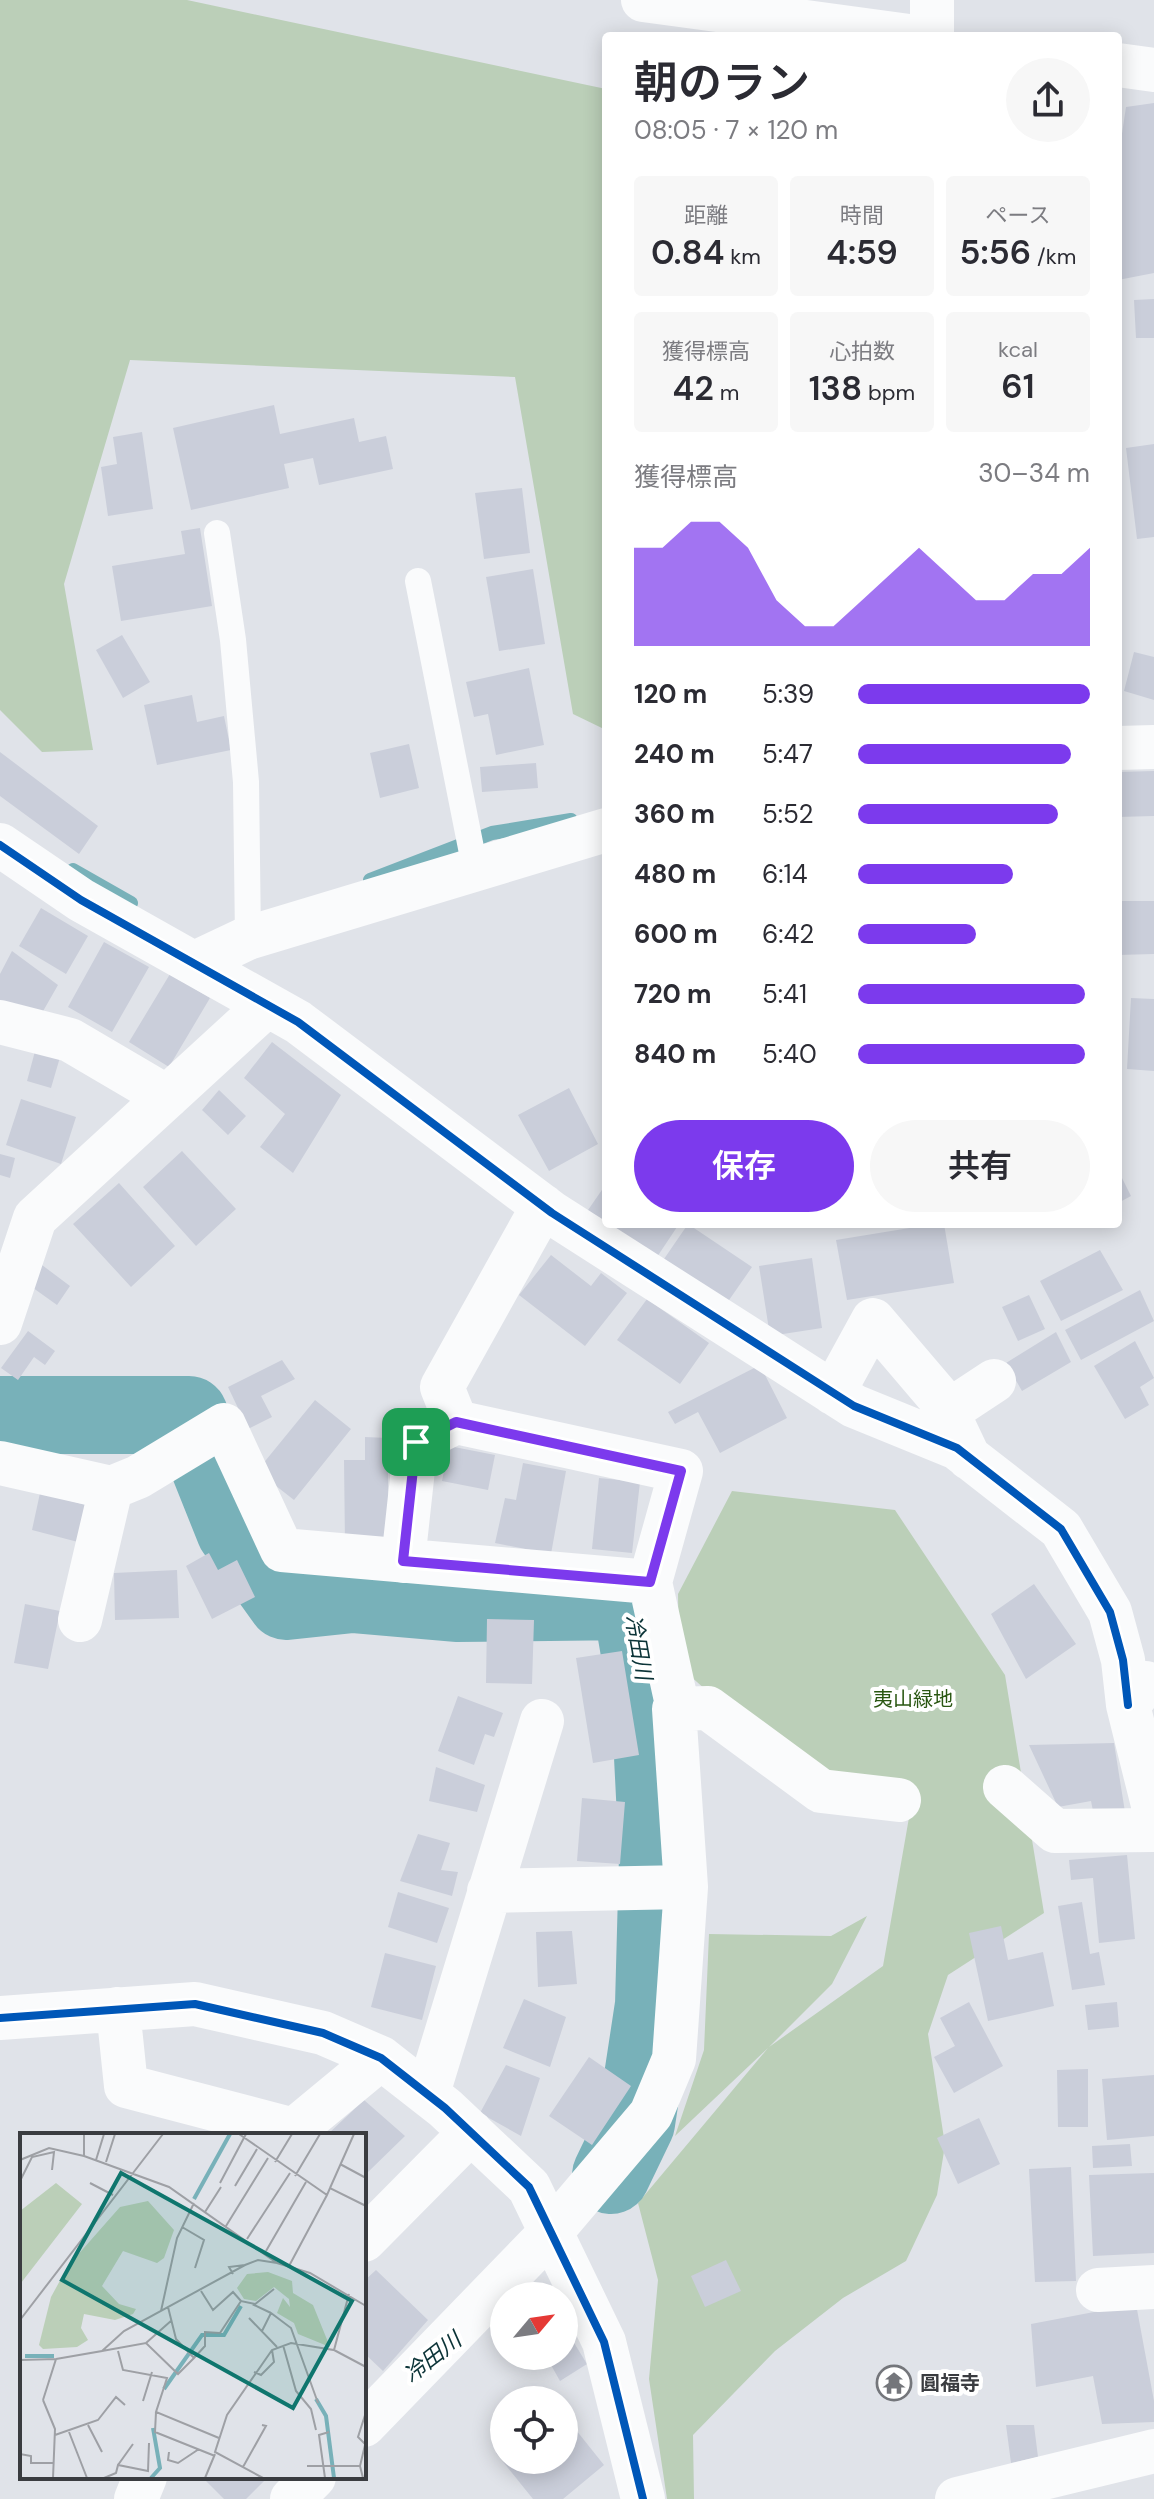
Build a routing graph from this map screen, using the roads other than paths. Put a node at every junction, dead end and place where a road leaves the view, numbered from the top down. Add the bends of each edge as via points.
1 (643, 0) edge
2 (932, 0) edge
3 (720, 5) edge
4 (885, 32) edge
5 (932, 32) edge
6 (1122, 66) edge
7 (1154, 70) edge
8 (217, 533) dead end
9 (418, 581) dead end
10 (1154, 747) edge
11 (1122, 748) edge
12 (602, 831) edge
13 (0, 845) edge
14 (475, 868) junction
15 (248, 938) junction
16 (195, 963) junction
17 (266, 1006) junction
18 (0, 1022) edge
19 (167, 1097) junction
20 (543, 1206) junction
21 (0, 1323) edge
22 (994, 1381) dead end
23 (833, 1393) junction
24 (947, 1412) junction
25 (456, 1422) junction
26 (969, 1458) junction
27 (0, 1463) edge
28 (111, 1488) junction
29 (403, 1561) junction
30 (650, 1582) junction
31 (80, 1620) dead end
32 (1154, 1671) edge
33 (1128, 1705) junction
34 (678, 1709) junction
35 (542, 1721) dead end
36 (1005, 1787) dead end
37 (899, 1800) dead end
38 (1154, 1809) edge
39 (1154, 1830) edge
40 (686, 1887) junction
41 (489, 1891) junction
42 (118, 2009) junction
43 (0, 2018) edge
44 (381, 2058) junction
45 (428, 2093) junction
46 (471, 2132) junction
47 (551, 2232) junction
48 (366, 2238) edge
49 (1154, 2287) edge
50 (1098, 2290) dead end
51 (366, 2423) edge
52 (1154, 2451) edge
53 (144, 2479) edge
54 (312, 2479) edge
55 (136, 2499) edge
56 (292, 2499) edge
57 (643, 2499) edge
58 (957, 2499) edge

1 - 3 main road
2 - 5 main road
3 - 4 main road
6 - 7 main road
8 - 15 lane via 246,782
9 - 14 lane
10 - 11 main road
12 - 14 main road
13 - 16 main road via 81,900
14 - 15 main road
15 - 16 main road
16 - 17 main road
17 - 19 main road
17 - 20 main road via 298,1022
18 - 19 main road via 70,1040
19 - 21 main road via 35,1218
20 - 23 main road
20 - 25 main road via 442,1387
22 - 24 main road
23 - 24 main road via 873,1320
23 - 26 main road
24 - 26 main road
25 - 29 main road via 416,1442
25 - 30 main road via 681,1471
26 - 33 main road via 1061,1529 1110,1612
27 - 28 main road
28 - 29 main road via 224,1425 282,1550
28 - 31 main road
29 - 30 main road
30 - 34 main road
32 - 33 main road
33 - 38 main road
34 - 37 main road via 708,1708 821,1791
34 - 40 main road
35 - 41 main road
36 - 39 main road via 1055,1831
40 - 41 main road
40 - 47 main road via 674,2059 651,2114
41 - 45 main road
42 - 43 main road
42 - 44 main road via 195,2004 323,2033
42 - 44 main road via 126,2086 294,2130
44 - 45 main road
45 - 46 main road
46 - 47 main road via 529,2187
46 - 48 main road
47 - 51 main road
47 - 57 main road via 604,2342
49 - 50 main road
52 - 58 main road
53 - 55 main road
54 - 56 main road

